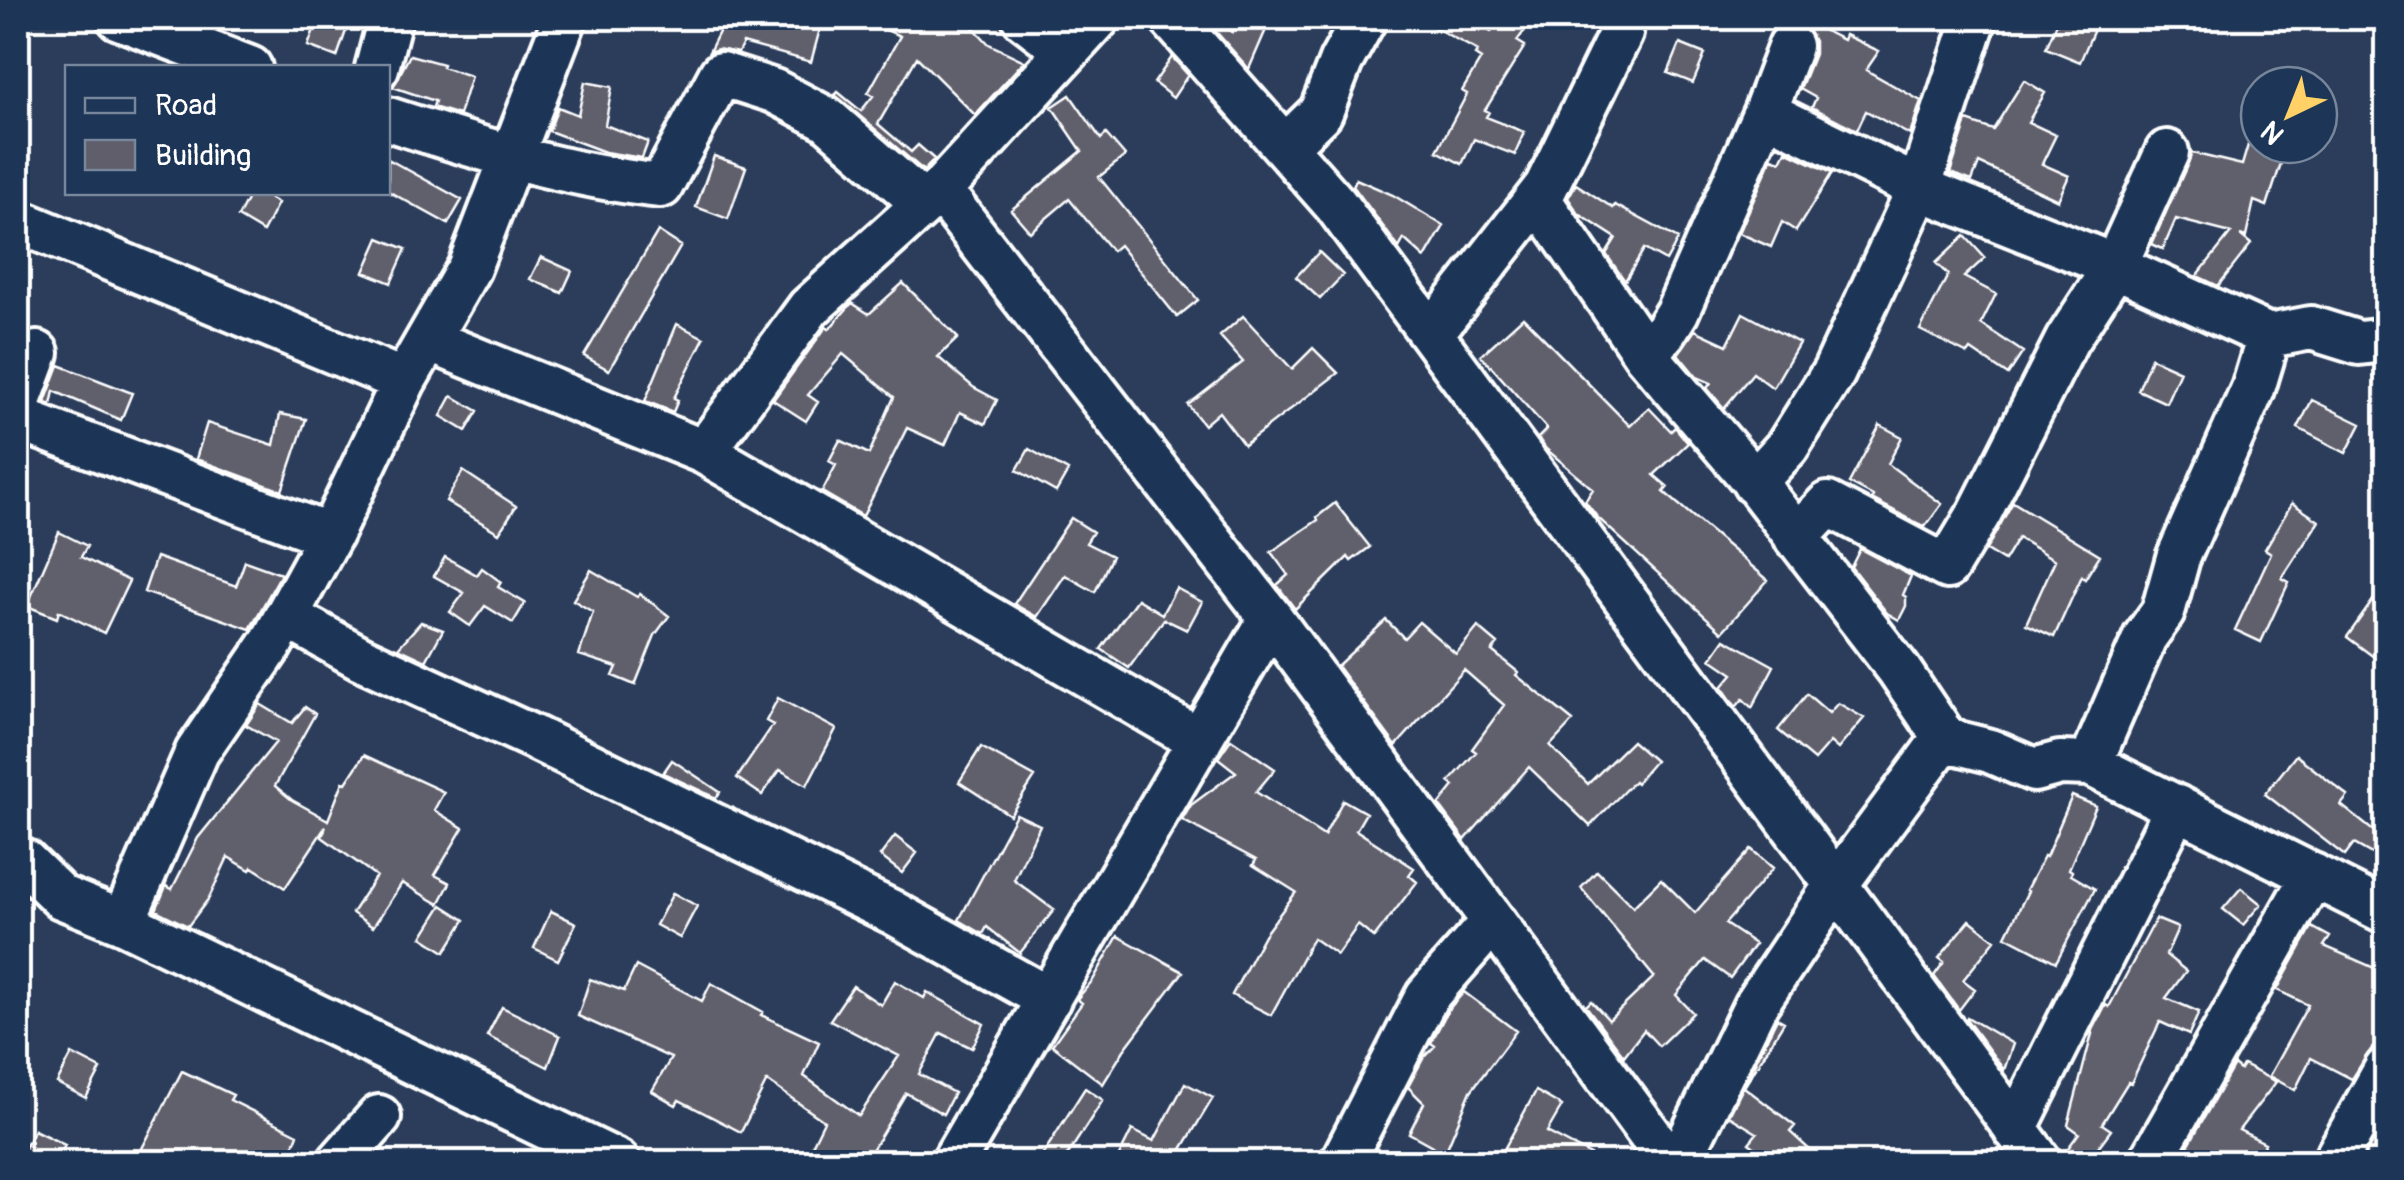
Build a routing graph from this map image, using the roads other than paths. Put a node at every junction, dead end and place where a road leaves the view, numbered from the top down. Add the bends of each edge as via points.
1 (118, 18) edge
2 (390, 18) edge
3 (565, 18) edge
4 (1024, 18) edge
5 (1098, 18) edge
6 (1171, 18) edge
7 (1365, 18) edge
8 (1622, 18) edge
9 (1975, 18) edge
10 (1790, 46) dead end
11 (1066, 50) junction
12 (242, 65) edge
13 (378, 65) edge
14 (1765, 112) junction
15 (390, 120) edge
16 (1286, 147) junction
17 (2167, 152) dead end
18 (512, 159) junction
19 (1919, 188) junction
20 (932, 197) junction
21 (1538, 198) junction
22 (18, 221) edge
23 (2115, 266) junction
24 (1431, 334) junction
25 (2269, 336) junction
26 (428, 340) junction
27 (2386, 340) edge
28 (37, 352) dead end
29 (1645, 354) junction
30 (404, 381) junction
31 (18, 404) edge
32 (18, 420) edge
33 (704, 452) junction
34 (1754, 483) junction
35 (330, 536) junction
36 (1796, 538) junction
37 (286, 616) junction
38 (1271, 618) junction
39 (1946, 740) junction
40 (1200, 741) junction
41 (2090, 764) junction
42 (2177, 807) junction
43 (18, 859) edge
44 (2313, 875) junction
45 (1836, 885) junction
46 (2386, 912) edge
47 (1493, 921) junction
48 (123, 922) junction
49 (1049, 999) junction
50 (2386, 1069) edge
51 (378, 1118) dead end
52 (2015, 1128) junction
53 (339, 1162) edge
54 (618, 1162) edge
55 (953, 1162) edge
56 (1342, 1162) edge
57 (1670, 1162) edge
58 (1679, 1162) edge
59 (2040, 1162) edge
60 (2150, 1162) edge
61 (2334, 1162) edge

1 - 12 street
2 - 13 street
3 - 18 street
4 - 11 street
5 - 11 street
6 - 16 street
7 - 16 street via 1320,112
8 - 21 street via 1621,33
9 - 19 street
10 - 14 street
11 - 20 street
14 - 19 street
14 - 29 street via 1677,312
15 - 18 street
16 - 24 street
17 - 23 street
18 - 20 street via 661,186 721,74 774,91 827,119
18 - 26 street via 469,268
19 - 23 street
19 - 34 street via 1834,372
20 - 33 street via 809,308
20 - 38 street
21 - 24 street
21 - 29 street
22 - 30 street
23 - 25 street
23 - 36 street via 2067,340 1946,567 1828,504
24 - 45 street
25 - 27 street via 2312,328 2360,343
25 - 41 street via 2162,612
26 - 30 street
26 - 33 street
28 - 31 street
29 - 34 street
30 - 35 street
32 - 35 street
33 - 40 street
34 - 36 street
35 - 37 street
36 - 39 street
37 - 48 street via 197,752
37 - 49 street via 892,912
38 - 40 street
38 - 47 street
39 - 41 street via 2034,770
39 - 45 street
40 - 49 street
41 - 42 street
42 - 44 street
42 - 52 street
43 - 48 street via 61,897
44 - 46 street
44 - 60 street
45 - 52 street
45 - 58 street via 1755,1006
47 - 56 street via 1428,996
47 - 57 street
48 - 54 street
49 - 55 street
50 - 61 street
51 - 53 street
52 - 59 street

